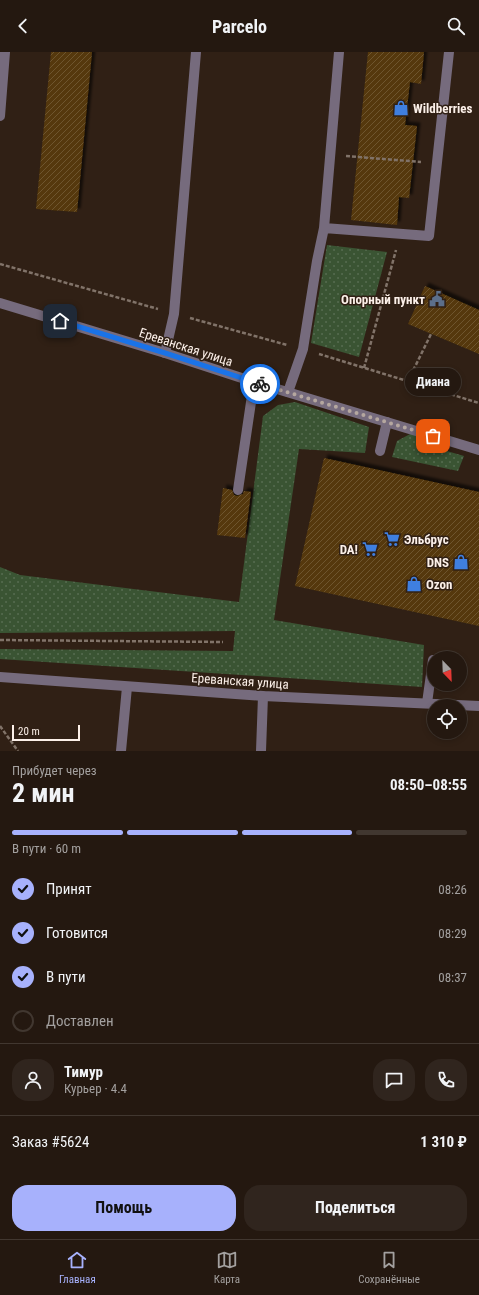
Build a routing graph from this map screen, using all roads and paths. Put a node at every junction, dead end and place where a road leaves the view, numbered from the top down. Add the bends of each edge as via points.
1 (5, 52) edge
2 (196, 52) edge
3 (340, 52) edge
4 (449, 52) edge
5 (0, 116) edge
6 (346, 156) dead end
7 (421, 162) dead end
8 (324, 228) junction
9 (397, 246) dead end
10 (0, 264) edge
11 (0, 303) edge
12 (174, 314) junction
13 (431, 334) dead end
14 (303, 349) junction
15 (165, 353) junction
16 (364, 368) junction
17 (408, 381) junction
18 (254, 382) junction
19 (288, 392) junction
20 (479, 403) edge
21 (387, 422) junction
22 (479, 450) edge
23 (380, 451) dead end
24 (238, 490) dead end
25 (0, 640) edge
26 (223, 642) dead end
27 (0, 677) edge
28 (127, 687) junction
29 (263, 696) junction
30 (427, 704) edge
31 (467, 706) edge
32 (479, 706) edge
33 (0, 726) edge
34 (18, 751) edge
35 (121, 751) edge
36 (261, 751) edge

1 - 5 street
2 - 12 street
3 - 8 street
4 - 8 street via 429,236
6 - 7 path
8 - 14 street
9 - 16 path
10 - 12 path
11 - 15 street, Ереванская улица
12 - 14 path
12 - 15 street
13 - 17 path
14 - 16 path
14 - 19 street
15 - 18 street, Ереванская улица
16 - 17 path
17 - 20 path
18 - 19 street, Ереванская улица
18 - 24 street
19 - 21 street, Ереванская улица
21 - 22 street, Ереванская улица
21 - 23 street
25 - 26 path
27 - 28 street, Ереванская улица
28 - 29 street, Ереванская улица
28 - 35 street
29 - 30 street, Ереванская улица
29 - 36 street
31 - 32 street, Ереванская улица
33 - 34 path

